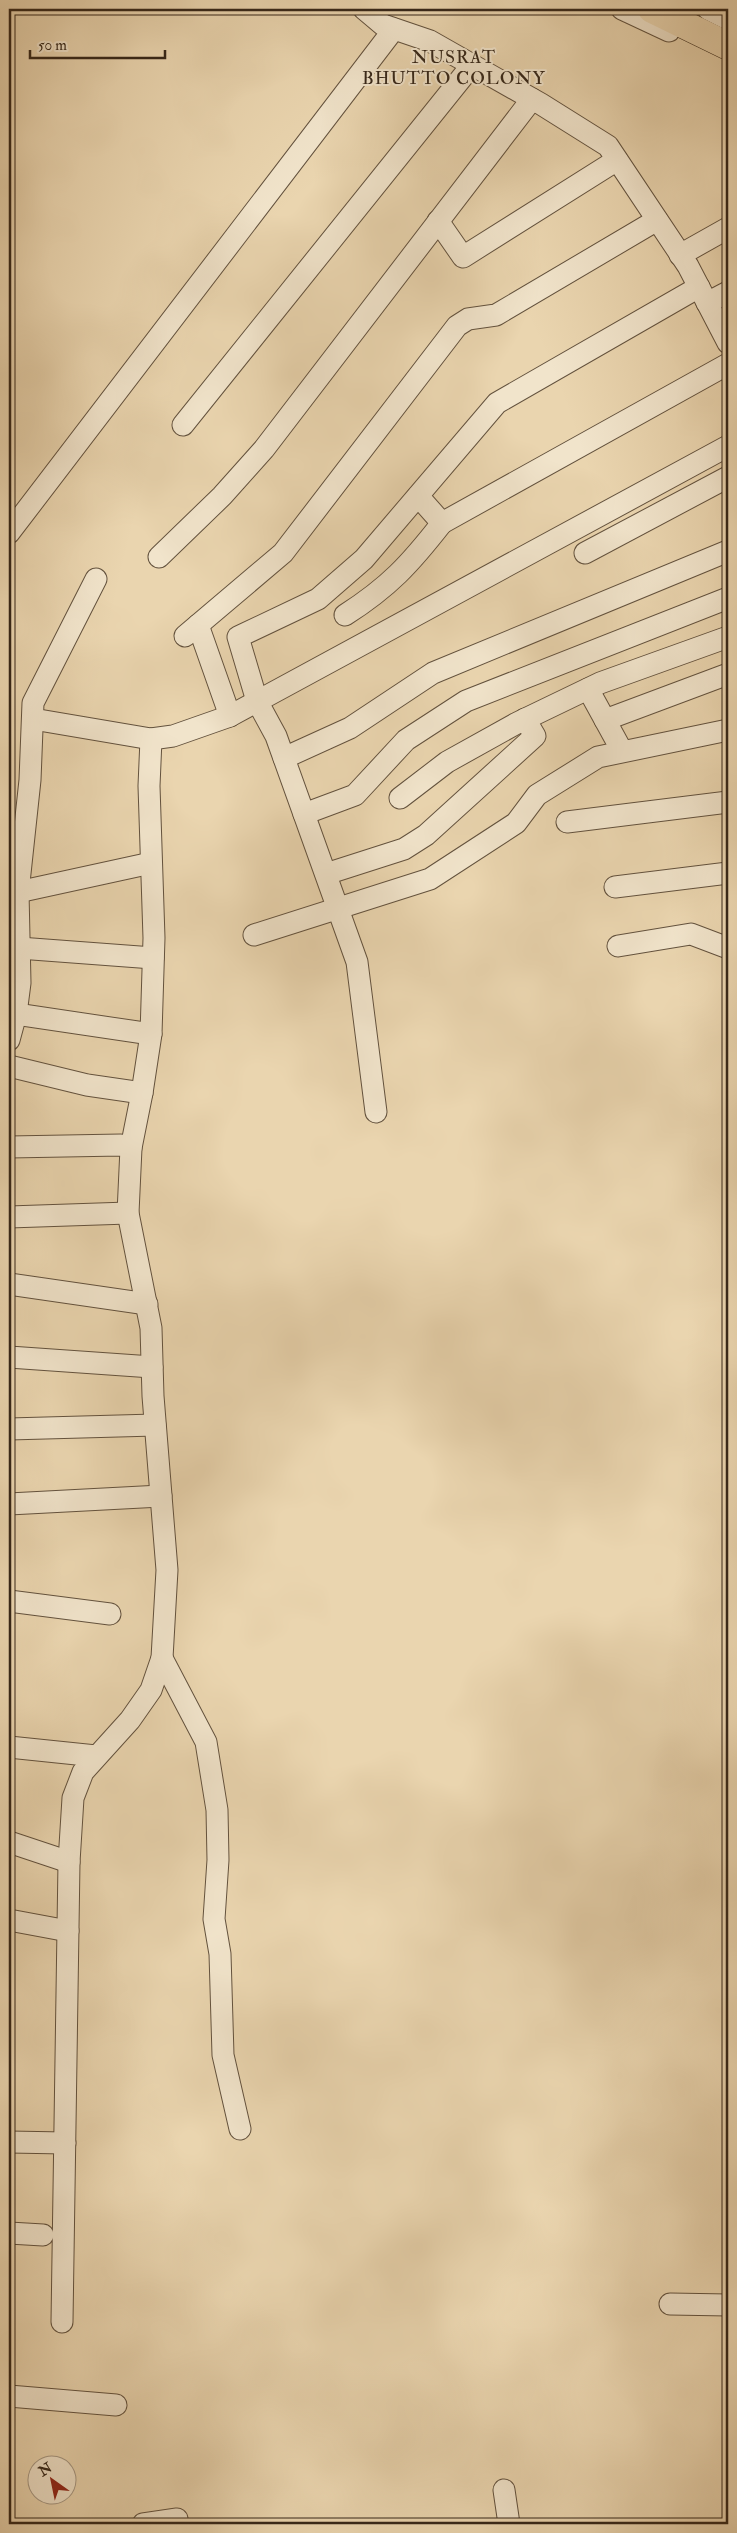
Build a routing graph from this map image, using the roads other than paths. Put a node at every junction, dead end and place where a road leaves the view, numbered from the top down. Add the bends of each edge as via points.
1 (364, 9) edge
2 (622, 9) edge
3 (652, 9) edge
4 (693, 9) edge
5 (708, 9) edge
6 (728, 19) edge
7 (728, 26) edge
8 (394, 29) junction
9 (728, 46) edge
10 (728, 60) edge
11 (472, 65) junction
12 (532, 99) junction
13 (617, 160) junction
14 (657, 220) junction
15 (438, 221) junction
16 (728, 228) edge
17 (680, 255) junction
18 (728, 292) edge
19 (703, 295) junction
20 (728, 343) edge
21 (728, 364) edge
22 (183, 425) dead end
23 (728, 446) edge
24 (728, 477) edge
25 (418, 496) junction
26 (442, 523) junction
27 (9, 533) edge
28 (728, 551) edge
29 (585, 553) dead end
30 (159, 557) dead end
31 (96, 579) dead end
32 (728, 598) edge
33 (345, 616) dead end
34 (728, 637) edge
35 (728, 674) edge
36 (588, 689) junction
37 (257, 701) junction
38 (230, 716) junction
39 (33, 719) junction
40 (526, 719) junction
41 (605, 720) junction
42 (728, 730) edge
43 (150, 740) junction
44 (622, 751) junction
45 (284, 758) junction
46 (400, 798) dead end
47 (728, 802) edge
48 (304, 814) junction
49 (567, 822) dead end
50 (152, 863) junction
51 (728, 873) edge
52 (326, 874) junction
53 (615, 887) dead end
54 (18, 892) junction
55 (338, 910) junction
56 (254, 934) dead end
57 (618, 946) dead end
58 (19, 948) junction
59 (728, 948) edge
60 (153, 958) junction
61 (14, 1005) edge
62 (151, 1034) junction
63 (9, 1040) edge
64 (9, 1066) edge
65 (142, 1093) junction
66 (376, 1112) dead end
67 (9, 1147) edge
68 (131, 1148) junction
69 (128, 1213) junction
70 (9, 1217) edge
71 (9, 1284) edge
72 (147, 1304) junction
73 (9, 1357) edge
74 (152, 1367) junction
75 (155, 1425) junction
76 (9, 1429) edge
77 (161, 1496) junction
78 (9, 1504) edge
79 (9, 1601) edge
80 (110, 1614) dead end
81 (162, 1658) junction
82 (9, 1747) edge
83 (96, 1756) junction
84 (9, 1842) edge
85 (69, 1862) junction
86 (9, 1920) edge
87 (68, 1931) junction
88 (240, 2129) dead end
89 (9, 2142) edge
90 (65, 2143) junction
91 (9, 2233) edge
92 (43, 2234) dead end
93 (670, 2304) dead end
94 (728, 2306) edge
95 (62, 2322) dead end
96 (9, 2396) edge
97 (116, 2405) dead end
98 (504, 2490) dead end
99 (177, 2519) dead end
100 (143, 2524) edge
101 (509, 2524) edge

1 - 8 street via 383,25
2 - 10 street
3 - 9 main road
4 - 7 main road
5 - 6 street
8 - 11 street via 430,41
8 - 27 street
11 - 12 street
11 - 22 street
12 - 13 street via 608,146
12 - 15 street
13 - 14 street
13 - 15 street via 463,257
14 - 17 street
14 - 38 street via 496,315 468,319 457,326 283,553 192,630
15 - 30 street via 264,449 222,496
16 - 17 street
17 - 19 street
18 - 19 street
19 - 20 street
19 - 25 street via 497,403
21 - 26 street
23 - 37 street
24 - 29 street
25 - 26 street
25 - 37 street via 364,559 318,599 238,637
26 - 33 street via 409,565 378,594
28 - 45 street via 433,673 350,728
31 - 39 street via 33,703
32 - 48 street via 466,701 406,740 355,795
34 - 36 street
35 - 41 street
36 - 40 street
36 - 41 street
37 - 38 street
37 - 45 street
38 - 43 street via 173,736
39 - 43 street
39 - 54 street
40 - 46 street via 447,762
40 - 52 street via 535,736 426,835 404,849
41 - 44 street
42 - 44 street
43 - 50 street
44 - 55 street via 598,757 572,771 537,795 516,823 430,879
45 - 48 street
47 - 49 street
48 - 52 street
50 - 54 street
50 - 60 street
51 - 53 street
52 - 55 street
54 - 58 street
55 - 56 street
55 - 66 street via 357,962
57 - 59 street via 691,934
58 - 60 street
58 - 61 street
60 - 62 street
61 - 62 street
61 - 63 street
62 - 65 street
64 - 65 street via 87,1085
65 - 68 street
67 - 68 street via 121,1145
68 - 69 street
69 - 70 street
69 - 72 street
71 - 72 street
72 - 74 street via 152,1328
73 - 74 street
74 - 75 street
75 - 76 street
75 - 77 street
77 - 78 street
77 - 81 street via 167,1570
79 - 80 street
81 - 83 street via 151,1690 130,1720
81 - 88 street via 206,1742 217,1810 214,1920 220,1954 223,2055
82 - 83 street
83 - 85 street via 83,1772 73,1798
84 - 85 street
85 - 87 street
86 - 87 street
87 - 90 street
89 - 90 street
90 - 95 street
91 - 92 street
93 - 94 street
96 - 97 street
98 - 101 street
99 - 100 street

